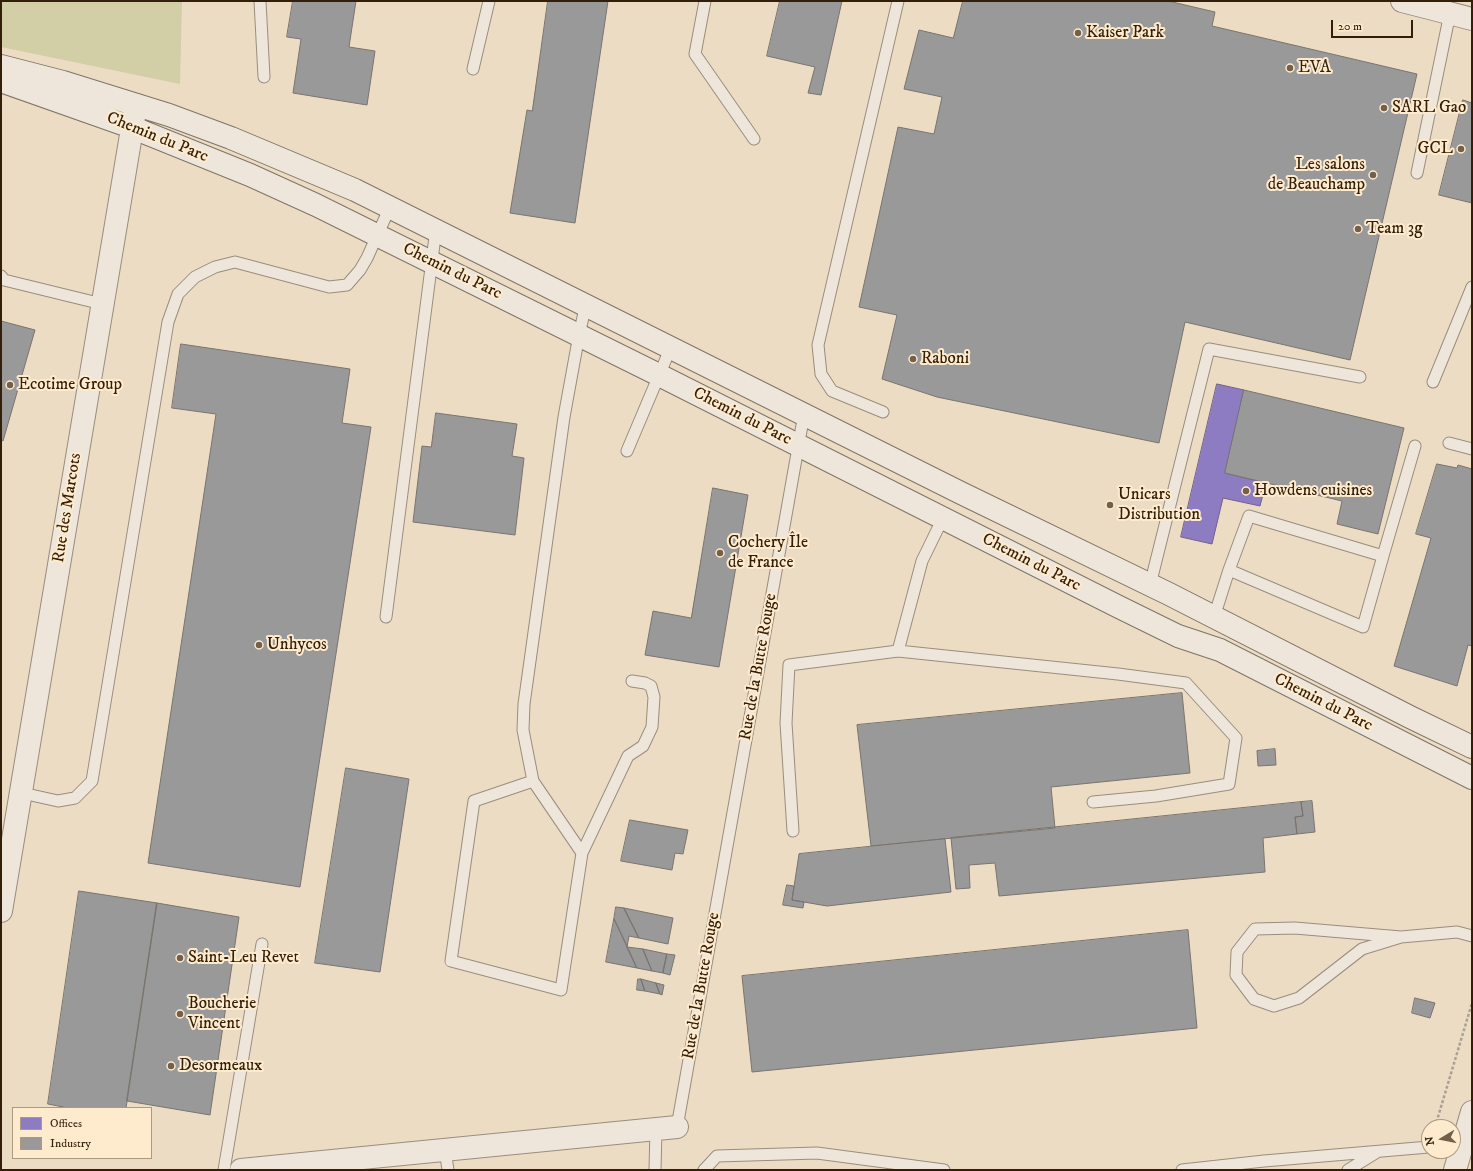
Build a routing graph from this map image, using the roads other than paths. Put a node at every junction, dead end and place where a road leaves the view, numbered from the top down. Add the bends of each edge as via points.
1 (260, 1) edge
2 (489, 1) edge
3 (705, 1) edge
4 (898, 1) edge
5 (1402, 1) edge
6 (1450, 13) junction
7 (1472, 19) edge
8 (1, 66) edge
9 (472, 69) dead end
10 (264, 77) dead end
11 (1, 81) edge
12 (136, 105) junction
13 (131, 127) junction
14 (754, 139) dead end
15 (1417, 173) dead end
16 (390, 207) junction
17 (436, 229) junction
18 (377, 235) junction
19 (432, 262) junction
20 (1, 276) edge
21 (1472, 287) edge
22 (102, 304) junction
23 (586, 304) junction
24 (579, 335) junction
25 (671, 347) junction
26 (659, 375) junction
27 (1360, 377) dead end
28 (1433, 382) dead end
29 (883, 412) dead end
30 (804, 414) junction
31 (1449, 443) dead end
32 (799, 446) junction
33 (1415, 446) dead end
34 (1472, 449) edge
35 (627, 451) dead end
36 (943, 518) junction
37 (1383, 556) junction
38 (1229, 570) junction
39 (1150, 585) junction
40 (386, 617) dead end
41 (1214, 617) junction
42 (898, 652) junction
43 (632, 681) dead end
44 (1472, 746) edge
45 (1472, 778) edge
46 (533, 781) junction
47 (22, 792) junction
48 (1093, 802) dead end
49 (793, 831) dead end
50 (582, 853) junction
51 (1, 911) edge
52 (1472, 936) edge
53 (1401, 937) junction
54 (262, 944) dead end
55 (1472, 1112) edge
56 (666, 1128) junction
57 (1461, 1138) edge
58 (1421, 1148) edge
59 (1378, 1152) junction
60 (1456, 1159) edge
61 (446, 1160) edge
62 (289, 1168) edge
63 (224, 1170) edge
64 (241, 1170) edge
65 (655, 1170) edge
66 (704, 1170) edge
67 (944, 1170) edge
68 (1182, 1170) edge
69 (1348, 1170) edge
70 (1454, 1170) edge

1 - 10 lane
2 - 9 lane
3 - 14 lane via 695,54
4 - 29 lane via 818,345 821,374 832,391
5 - 6 main road
6 - 7 main road
6 - 15 lane
8 - 12 main road, Chemin du Parc
11 - 13 main road, Chemin du Parc
12 - 13 main road, Rue des Marcots
12 - 16 main road, Chemin du Parc via 272,154
13 - 18 main road, Chemin du Parc via 250,175
13 - 22 main road, Rue des Marcots
16 - 17 main road, Chemin du Parc
16 - 18 lane
17 - 19 lane
17 - 23 main road, Chemin du Parc
18 - 19 main road, Chemin du Parc
18 - 47 lane via 360,270 347,285 329,287 235,262 215,267 195,277 178,294 168,322 92,781 76,798 58,801
19 - 24 main road, Chemin du Parc
19 - 40 lane
20 - 22 lane via 4,280
21 - 28 lane
22 - 47 main road, Rue des Marcots
23 - 24 lane
23 - 25 main road, Chemin du Parc
24 - 26 main road, Chemin du Parc
24 - 46 lane via 564,417 524,704 523,730
25 - 26 lane
25 - 30 main road, Chemin du Parc
26 - 32 main road, Chemin du Parc
26 - 35 lane
27 - 39 lane via 1209,349
30 - 32 lane, Rue de la Butte Rouge
30 - 39 main road, Chemin du Parc
31 - 34 lane
32 - 36 main road, Chemin du Parc
32 - 56 lane, Rue de la Butte Rouge
33 - 37 lane
36 - 42 lane via 922,561
36 - 45 main road, Chemin du Parc via 1178,636 1220,650
37 - 38 lane via 1250,516
37 - 38 lane via 1363,627
38 - 41 lane
39 - 41 main road, Chemin du Parc
41 - 44 main road, Chemin du Parc
42 - 48 lane via 1186,683 1236,738 1229,784 1156,796
42 - 49 lane via 788,665 786,723
43 - 50 lane via 651,686 654,697 652,727 643,746 628,756
46 - 50 lane
46 - 50 lane via 474,801 451,960 561,990
47 - 51 main road, Rue des Marcots
52 - 53 lane via 1457,932
53 - 53 lane via 1362,949 1299,998 1274,1006 1254,999 1236,975 1237,952 1255,929 1295,928
54 - 63 lane
55 - 57 main road
56 - 61 main road
56 - 65 lane, Rue de la Butte Rouge
58 - 59 lane
59 - 68 lane
59 - 69 lane
60 - 70 main road
61 - 62 main road
62 - 64 main road
66 - 67 lane via 717,1156 817,1153

